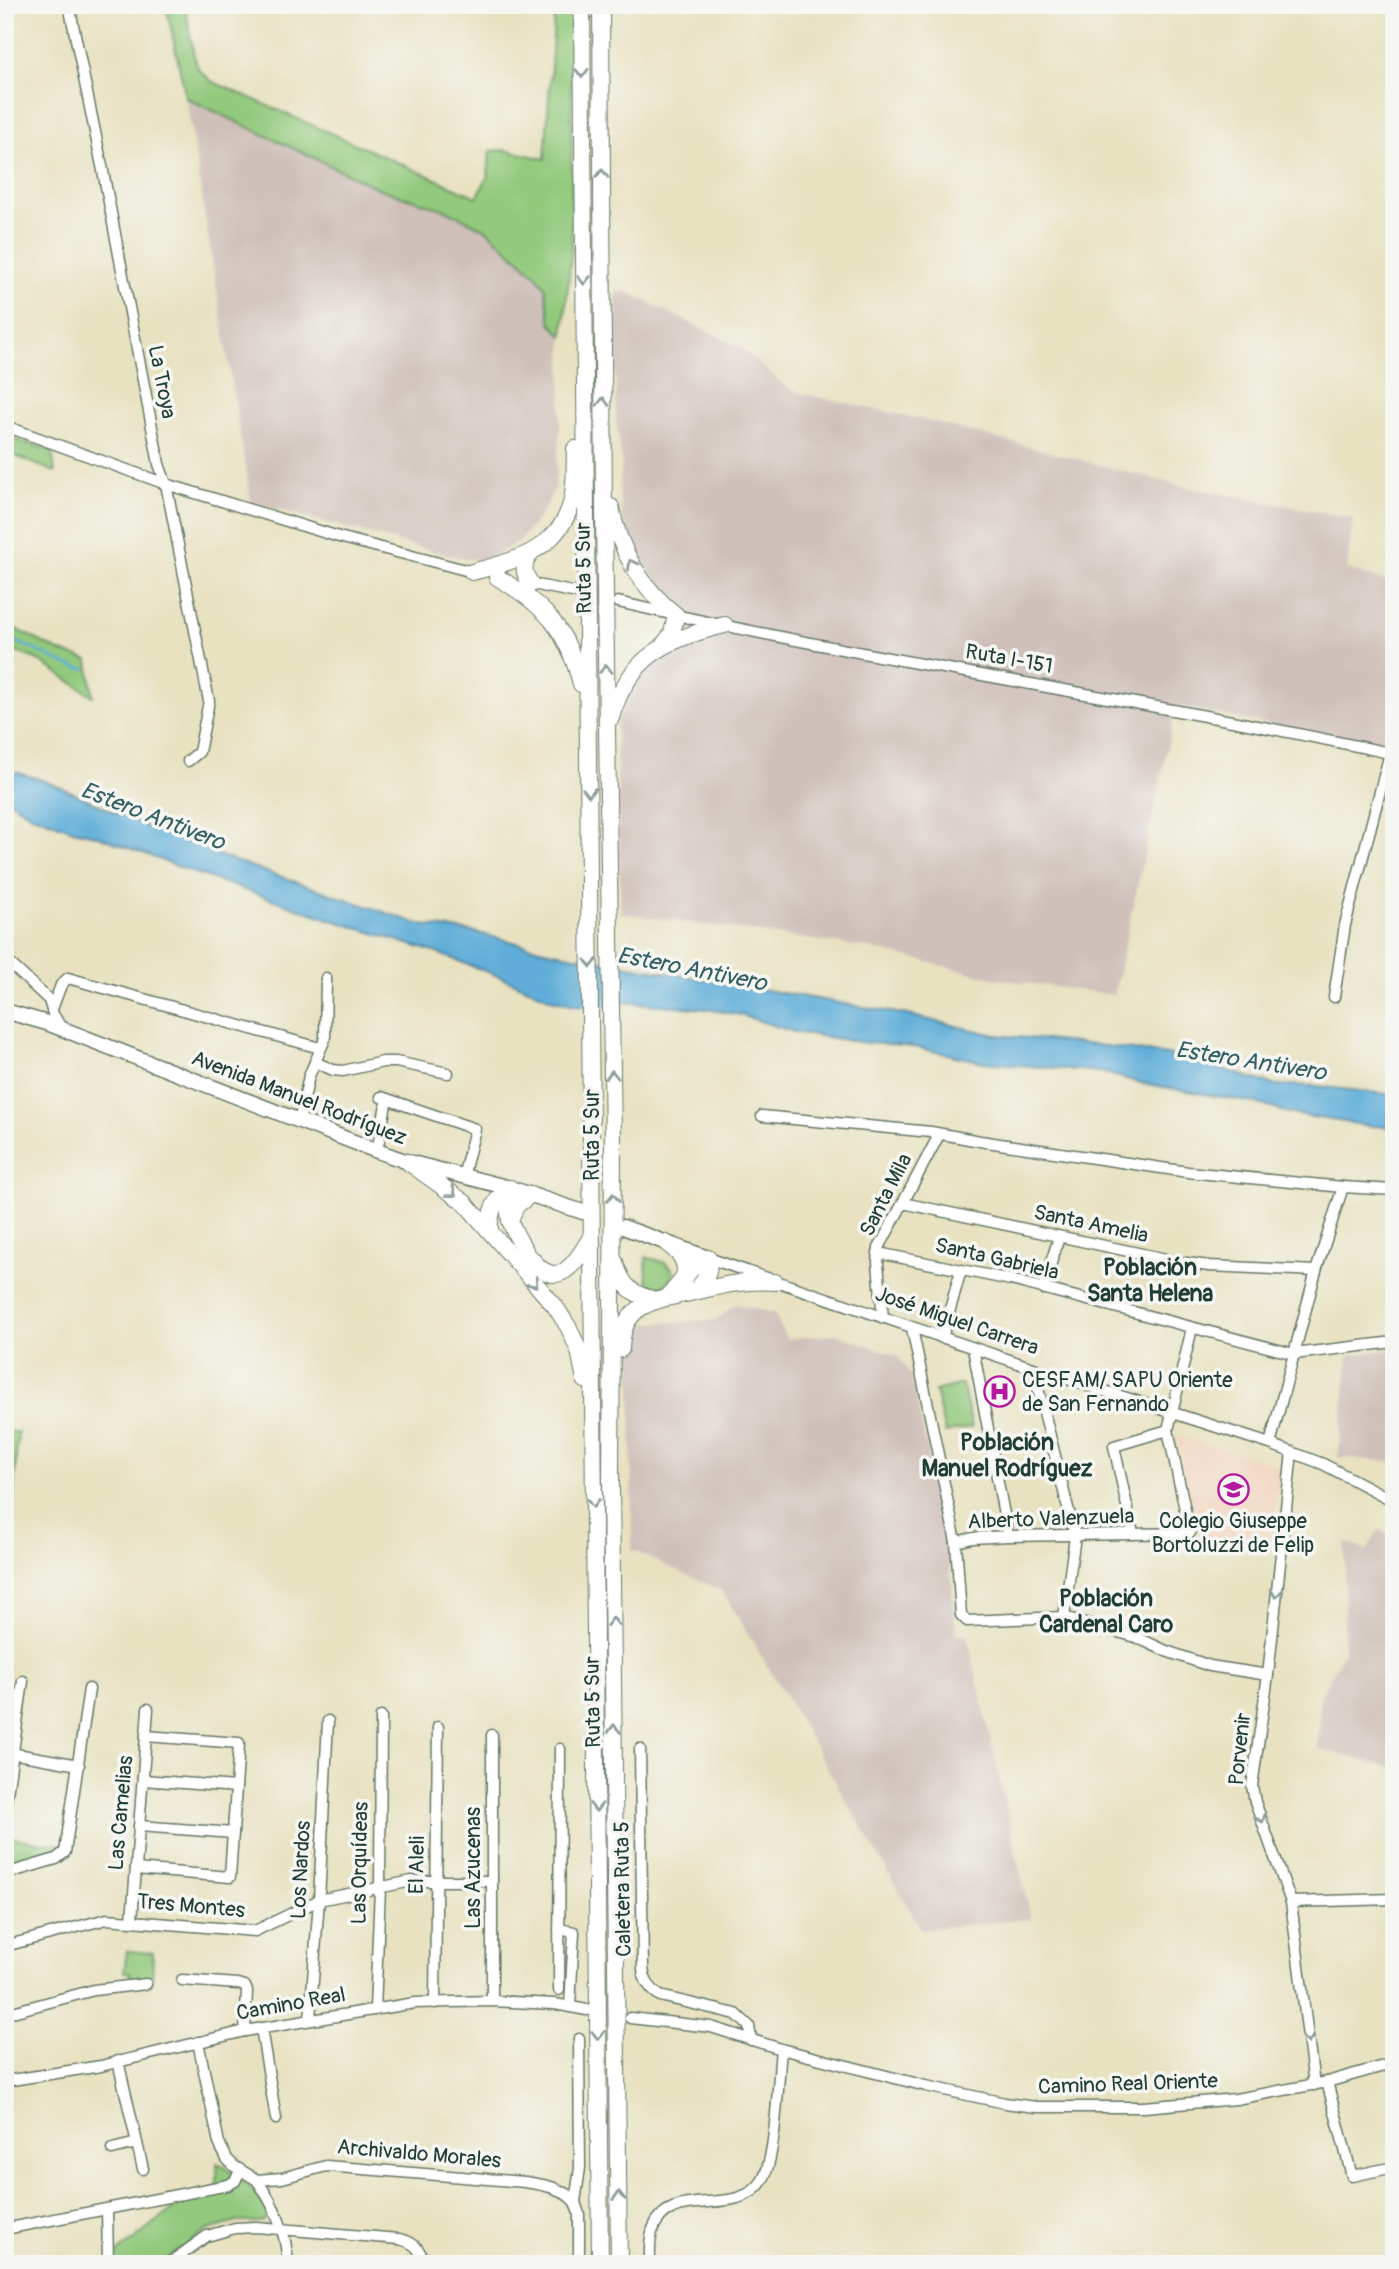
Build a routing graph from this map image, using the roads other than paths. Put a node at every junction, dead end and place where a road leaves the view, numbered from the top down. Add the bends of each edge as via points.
1 (69, 5) edge
2 (582, 5) edge
3 (601, 5) edge
4 (584, 359) junction
5 (5, 426) edge
6 (604, 470) junction
7 (166, 484) junction
8 (530, 554) junction
9 (472, 572) junction
10 (497, 577) junction
11 (531, 584) junction
12 (577, 593) dead end
13 (618, 601) dead end
14 (676, 615) junction
15 (725, 625) junction
16 (664, 645) junction
17 (589, 724) junction
18 (607, 738) junction
19 (1392, 753) edge
20 (188, 761) dead end
21 (5, 959) edge
22 (326, 978) dead end
23 (37, 991) junction
24 (1334, 997) dead end
25 (52, 1009) junction
26 (5, 1011) edge
27 (41, 1021) junction
28 (62, 1029) junction
29 (320, 1048) junction
30 (314, 1062) junction
31 (448, 1073) dead end
32 (762, 1116) dead end
33 (299, 1122) junction
34 (939, 1135) junction
35 (377, 1151) junction
36 (408, 1161) junction
37 (463, 1177) junction
38 (1343, 1187) junction
39 (510, 1188) junction
40 (1394, 1190) edge
41 (530, 1195) junction
42 (903, 1203) junction
43 (583, 1212) dead end
44 (510, 1222) junction
45 (623, 1227) dead end
46 (490, 1230) junction
47 (593, 1235) junction
48 (1059, 1237) junction
49 (666, 1243) junction
50 (612, 1253) junction
51 (878, 1253) junction
52 (708, 1258) junction
53 (961, 1270) junction
54 (1315, 1271) junction
55 (775, 1282) junction
56 (687, 1287) junction
57 (1043, 1289) junction
58 (662, 1299) junction
59 (883, 1318) junction
60 (912, 1328) junction
61 (1192, 1328) junction
62 (942, 1338) junction
63 (1394, 1342) edge
64 (973, 1348) junction
65 (1294, 1354) junction
66 (1032, 1368) junction
67 (1171, 1413) junction
68 (1168, 1430) junction
69 (593, 1434) junction
70 (1270, 1444) junction
71 (1292, 1452) junction
72 (611, 1481) junction
73 (1394, 1501) edge
74 (1133, 1534) junction
75 (1009, 1536) junction
76 (1075, 1536) junction
77 (956, 1542) junction
78 (1064, 1618) junction
79 (1268, 1675) junction
80 (23, 1681) dead end
81 (89, 1689) dead end
82 (148, 1709) dead end
83 (381, 1717) dead end
84 (328, 1721) dead end
85 (439, 1727) dead end
86 (146, 1735) junction
87 (492, 1735) dead end
88 (560, 1749) dead end
89 (640, 1749) dead end
90 (9, 1753) edge
91 (79, 1765) junction
92 (143, 1780) junction
93 (236, 1787) junction
94 (5, 1808) edge
95 (139, 1826) junction
96 (233, 1833) junction
97 (136, 1869) junction
98 (5, 1874) edge
99 (436, 1880) junction
100 (492, 1881) junction
101 (380, 1889) junction
102 (1394, 1899) edge
103 (319, 1900) junction
104 (1291, 1902) junction
105 (132, 1920) junction
106 (559, 1929) junction
107 (5, 1946) edge
108 (182, 1980) dead end
109 (146, 1984) dead end
110 (559, 1990) dead end
111 (492, 2001) junction
112 (435, 2003) junction
113 (570, 2007) junction
114 (375, 2010) junction
115 (587, 2010) dead end
116 (5, 2014) edge
117 (630, 2018) dead end
118 (310, 2020) junction
119 (261, 2028) junction
120 (245, 2031) junction
121 (579, 2039) dead end
122 (751, 2040) junction
123 (198, 2042) junction
124 (781, 2049) junction
125 (118, 2062) junction
126 (1394, 2063) edge
127 (5, 2081) edge
128 (1327, 2082) junction
129 (1314, 2085) junction
130 (276, 2119) dead end
131 (137, 2143) junction
132 (112, 2149) dead end
133 (1394, 2167) edge
134 (143, 2169) dead end
135 (240, 2171) junction
136 (257, 2180) junction
137 (575, 2202) junction
138 (107, 2209) junction
139 (284, 2229) junction
140 (5, 2230) edge
141 (104, 2263) edge
142 (169, 2263) edge
143 (288, 2264) edge
144 (424, 2264) edge
145 (579, 2264) edge
146 (600, 2264) edge
147 (619, 2264) edge
148 (650, 2264) edge

1 - 7 street, La Troya
2 -> 4 highway, Ruta 5 Sur
6 -> 3 highway, Ruta 5 Sur
4 - 8 highway via 572,503 555,533
4 - 17 highway, Ruta 5 Sur
5 - 7 street
14 -> 6 highway via 647,587 625,552
18 -> 6 highway, Ruta 5 Sur
7 - 9 street
7 - 20 street, La Troya via 209,701 199,752
8 - 9 highway
8 - 11 highway via 524,568
9 - 10 street
10 - 11 street
10 - 17 highway via 540,608 562,633 574,656
11 - 12 street
13 - 14 street, Ruta I-151
14 - 15 street, Ruta I-151
14 - 16 highway
15 - 16 highway
15 - 19 street, Ruta I-151
16 - 18 highway via 638,667 624,688
17 -> 47 highway, Ruta 5 Sur
50 -> 18 highway, Ruta 5 Sur
19 - 24 street via 1345,925
21 - 23 street
22 - 29 street via 327,1032
23 - 25 street
23 - 27 street via 45,1007
25 - 28 street
25 - 29 street via 68,978
26 - 27 main road, Avenida Manuel Rodríguez
27 - 28 main road, Avenida Manuel Rodríguez
28 - 33 main road, Avenida Manuel Rodríguez
29 - 30 street
30 - 31 street via 343,1071 396,1062
30 - 33 street
32 - 34 street
33 - 35 main road, Avenida Manuel Rodríguez
34 - 38 street via 1188,1171
34 - 42 street, Santa Mila
35 - 36 main road, Avenida Manuel Rodríguez
35 - 37 street via 384,1098 475,1129
36 - 37 main road, Avenida Manuel Rodríguez
36 -> 46 highway via 456,1195
37 - 39 main road, Avenida Manuel Rodríguez
38 - 40 street
38 - 54 street
39 - 41 main road, Avenida Manuel Rodríguez
39 - 44 highway
39 - 46 highway via 492,1209
41 - 43 main road, Avenida Manuel Rodríguez
41 - 44 highway via 516,1206
42 - 48 street, Santa Amelia
42 - 51 street, Santa Mila
44 - 47 highway via 528,1254 547,1272 564,1272 576,1263
45 - 49 main road, José Miguel Carrera
46 -> 69 highway via 569,1328 584,1373
47 - 69 highway, Ruta 5 Sur
48 - 54 street, Santa Amelia via 1198,1265
48 - 57 street
49 - 52 main road, José Miguel Carrera
49 - 56 highway via 683,1259
50 - 58 highway via 627,1288 641,1297
50 - 72 highway, Ruta 5 Sur
51 - 53 street, Santa Gabriela
51 - 59 street, Santa Mila
52 - 55 street, José Miguel Carrera
52 - 56 highway via 694,1266
53 - 57 street, Santa Gabriela
53 - 62 street
54 - 65 street
55 - 56 highway
55 - 59 street, José Miguel Carrera
56 - 58 highway
57 - 61 street, Santa Gabriela
58 - 72 highway via 635,1312 623,1328
59 - 60 street, José Miguel Carrera
60 - 62 street, José Miguel Carrera
60 - 77 street
61 - 65 street, Santa Gabriela
61 - 67 street
62 - 64 street, José Miguel Carrera
63 - 65 street, Santa Gabriela
64 - 66 street, José Miguel Carrera
64 - 75 street
65 - 70 street
66 - 67 street, José Miguel Carrera
66 - 76 street
67 - 68 street
67 - 70 street, José Miguel Carrera
68 - 74 street via 1114,1446
68 - 74 street, Alberto Valenzuela via 1190,1533
69 -> 146 highway, Ruta 5 Sur
70 - 71 street, José Miguel Carrera
71 - 73 street, José Miguel Carrera
71 -> 79 street, Porvenir
147 -> 72 highway, Ruta 5 Sur
74 - 76 street, Alberto Valenzuela
75 - 76 street, Alberto Valenzuela
75 - 77 street, Alberto Valenzuela
76 - 78 street
77 - 78 street via 961,1615 967,1620
78 - 79 street via 1128,1634 1210,1666
79 -> 104 street, Porvenir via 1253,1791
80 - 90 street
81 - 91 street
82 - 86 street, Las Camelias
83 - 101 street, Las Orquídeas
84 - 103 street, Los Nardos
85 - 99 street, El Aleli
86 - 92 street, Las Camelias
86 - 93 street via 239,1743
87 - 100 street, Las Azucenas
88 - 106 street
89 - 122 street, Caletera Ruta 5 via 645,1979 660,1996 736,2014 749,2026
90 - 91 street
90 - 94 street
91 - 98 street via 68,1847 62,1856
92 - 93 street
92 - 95 street, Las Camelias
93 - 96 street
95 - 96 street
95 - 97 street, Las Camelias
96 - 97 street via 230,1877
97 - 105 street, Las Camelias
99 - 100 street, Tres Montes
99 - 101 street, Tres Montes
99 - 112 street, El Aleli
100 - 111 street, Las Azucenas
101 - 103 street, Tres Montes
101 - 114 street, Las Orquídeas
102 - 104 street
103 - 105 street, Tres Montes via 255,1931
103 - 118 street, Los Nardos
104 -> 129 street, Porvenir
105 - 107 street, Tres Montes via 99,1921
106 - 110 street
106 - 113 street via 573,1931
108 - 120 street via 245,1986
109 - 116 street via 94,1990
111 - 112 street, Camino Real
111 - 113 street, Camino Real
112 - 114 street, Camino Real
113 - 115 street, Camino Real
114 - 118 street, Camino Real
117 - 122 street via 711,2028
118 - 119 street, Camino Real
119 - 120 street, Camino Real
119 - 130 street
120 - 123 street, Camino Real
121 - 137 street via 580,2168
122 - 124 street
123 - 125 street, Camino Real
123 - 135 street via 215,2133 227,2159
124 - 129 street, Camino Real Oriente via 1005,2104 1037,2107 1180,2105
124 - 148 street via 771,2150 762,2181 741,2198 686,2204 667,2211 652,2233
125 - 127 street, Camino Real
125 - 131 street
126 - 128 street, Camino Real Oriente
128 - 129 street, Camino Real Oriente
128 - 133 street via 1352,2176
131 - 132 street
131 - 134 street
135 - 136 street
135 - 138 street via 228,2185
136 - 137 street, Archivaldo Morales via 326,2166 525,2182 563,2191
136 - 139 street
137 - 145 street
138 - 140 street
138 - 141 street
139 - 142 street via 222,2230
139 - 143 street
139 - 144 street via 399,2239 418,2248

